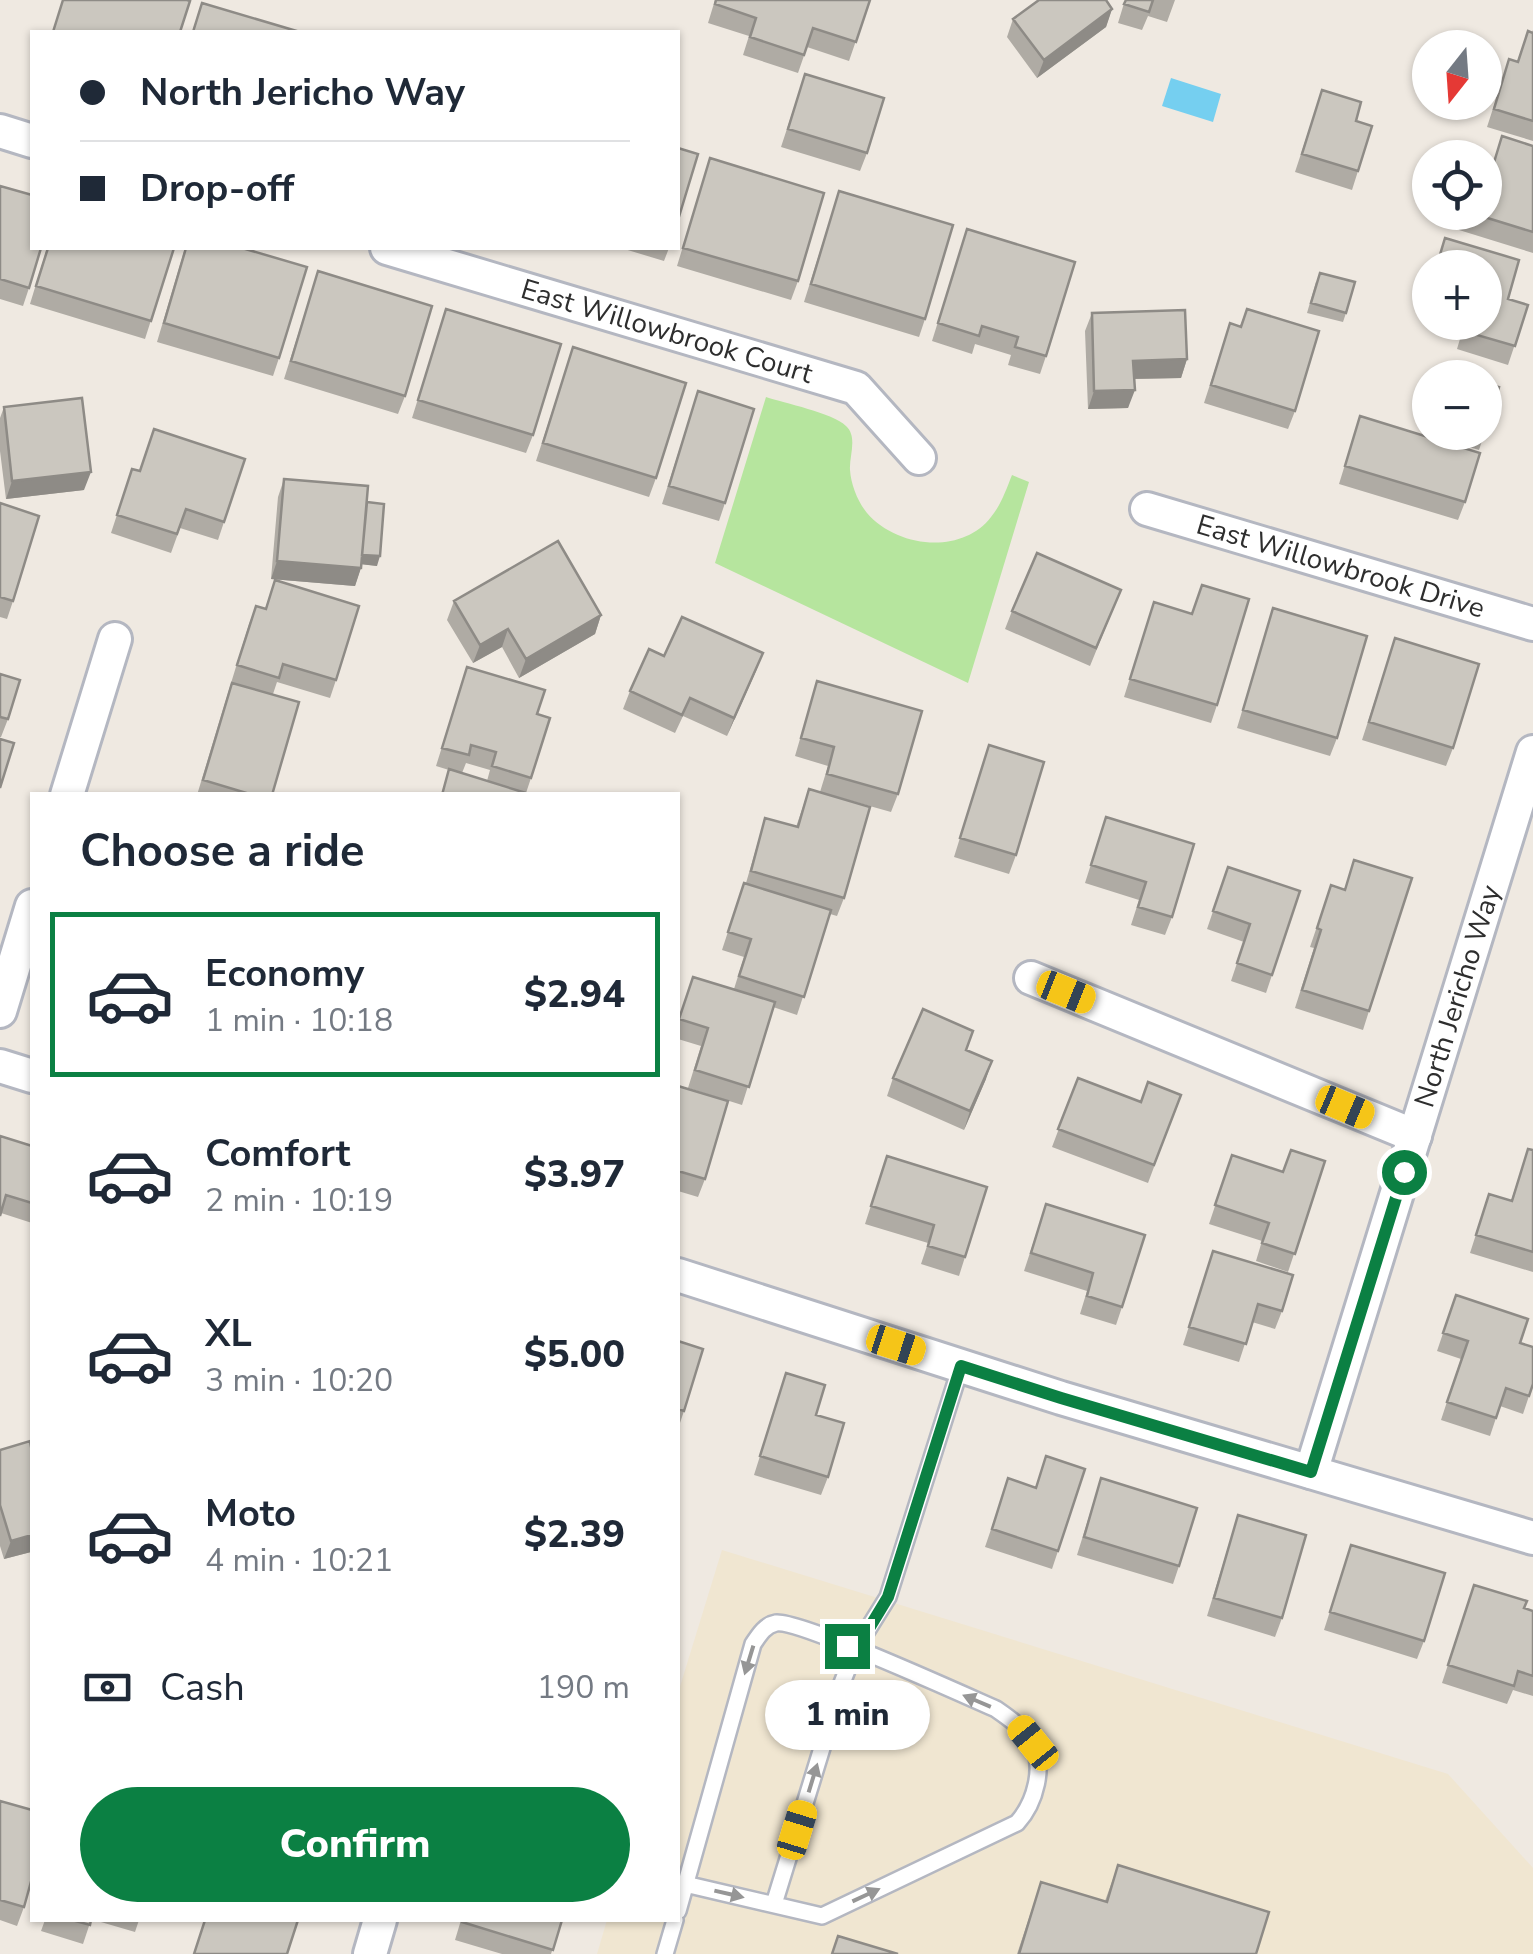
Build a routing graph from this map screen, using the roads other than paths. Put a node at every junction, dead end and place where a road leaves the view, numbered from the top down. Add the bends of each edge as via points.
1 (0, 131) edge
2 (30, 140) edge
3 (395, 250) edge
4 (918, 458) dead end
5 (1148, 508) dead end
6 (1533, 624) edge
7 (115, 639) dead end
8 (1533, 752) edge
9 (68, 792) edge
10 (30, 913) edge
11 (1030, 978) dead end
12 (0, 1011) edge
13 (0, 1066) edge
14 (30, 1075) edge
15 (1414, 1136) junction
16 (680, 1276) edge
17 (961, 1366) junction
18 (1311, 1472) junction
19 (1533, 1538) edge
20 (856, 1650) junction
21 (685, 1884) junction
22 (680, 1903) edge
23 (774, 1904) junction
24 (379, 1922) edge
25 (674, 1922) edge
26 (370, 1954) edge
27 (665, 1954) edge

1 - 2 street
3 - 4 street, East Willowbrook Court via 856,388
5 - 6 street, East Willowbrook Drive
7 - 9 street
8 - 15 street, North Jericho Way
10 - 12 street
11 - 15 street
13 - 14 street
15 - 18 street, North Jericho Way
16 - 17 street
17 - 18 street
17 - 20 lane via 888,1597
18 - 19 street
20 -> 21 lane via 786,1624 763,1630
23 -> 20 lane
23 -> 20 lane via 822,1916 1018,1823 1033,1798 1038,1763 1033,1743 1017,1724 996,1708
21 - 22 lane
21 -> 23 lane
24 - 26 street
25 - 27 lane

